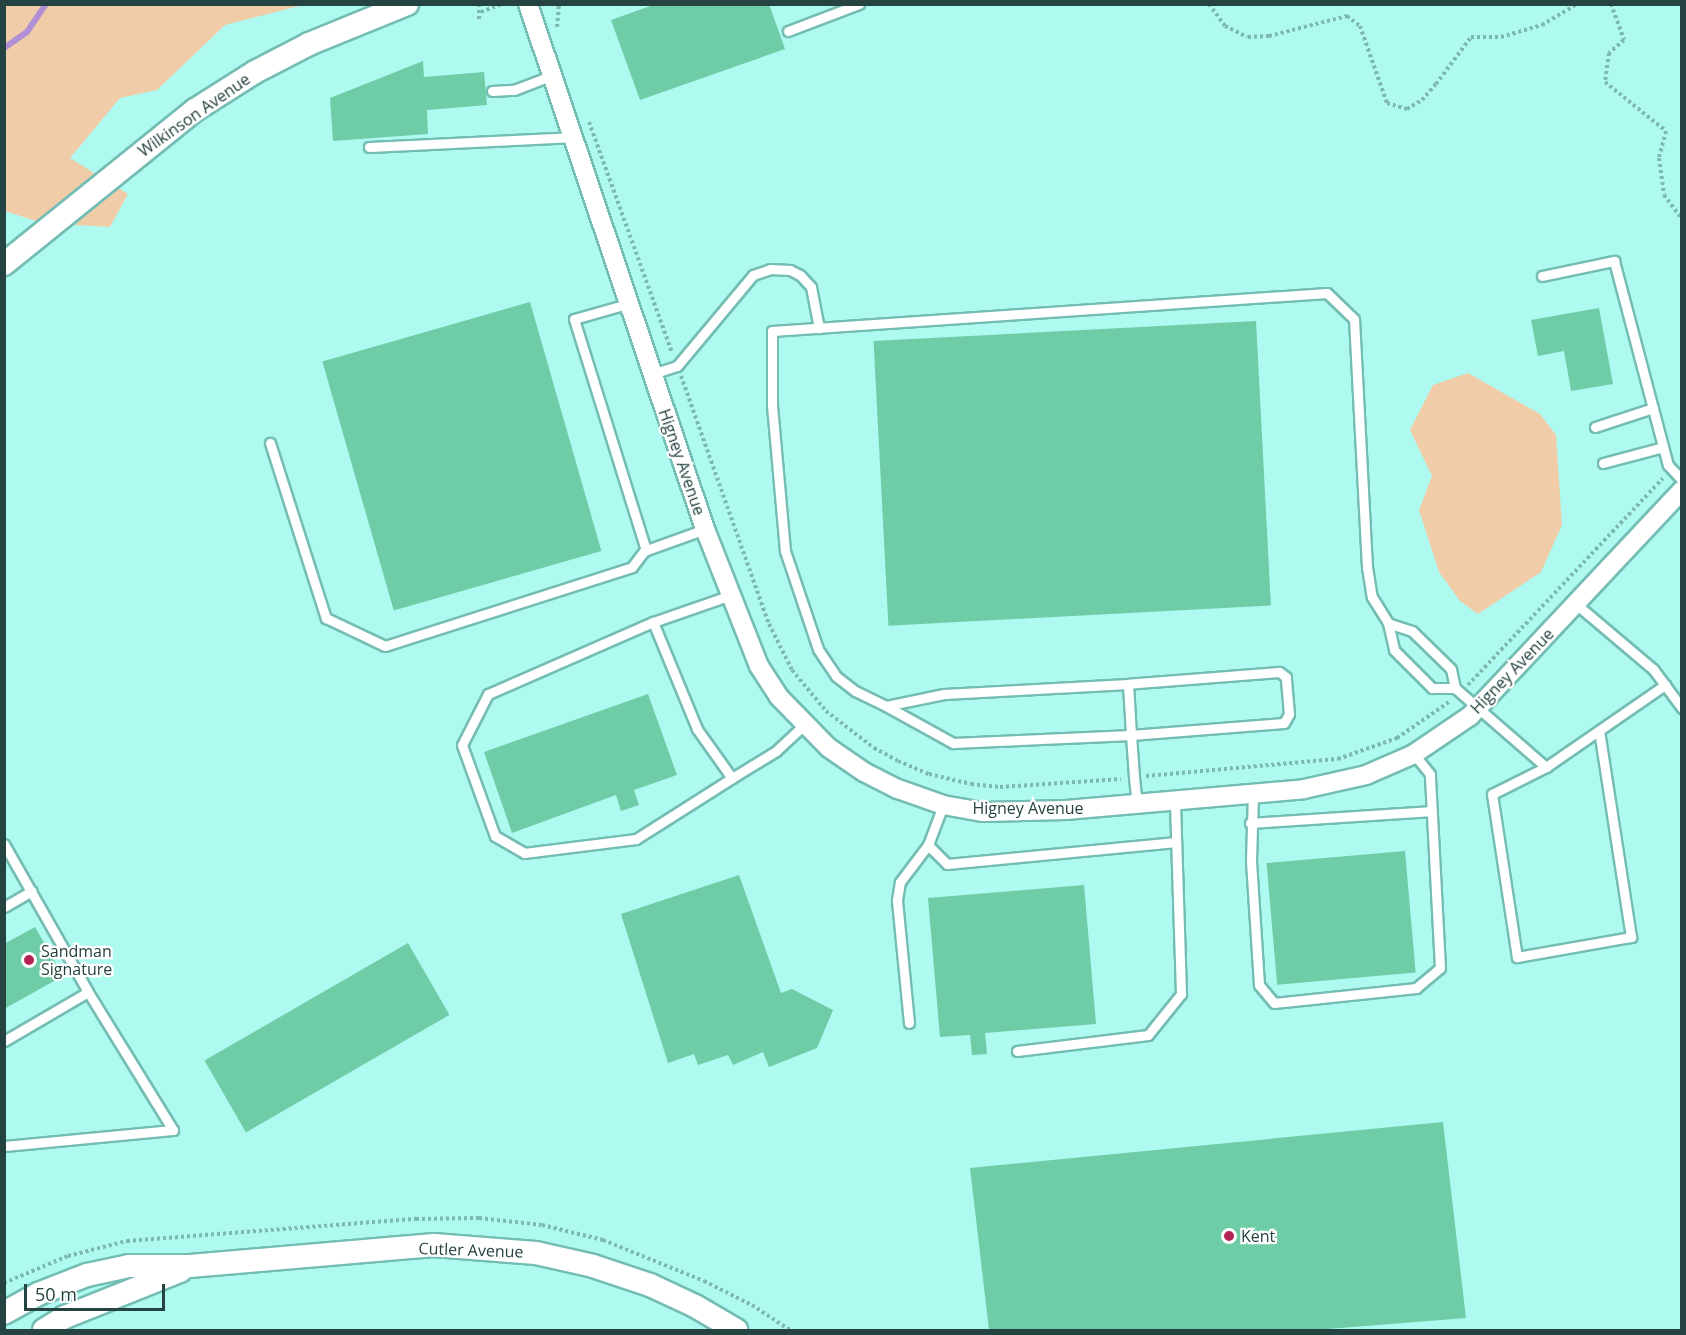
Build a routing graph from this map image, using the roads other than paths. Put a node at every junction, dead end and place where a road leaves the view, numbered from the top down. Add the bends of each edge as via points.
1 (407, 4) edge
2 (528, 4) edge
3 (859, 4) edge
4 (788, 31) dead end
5 (551, 76) junction
6 (492, 91) dead end
7 (571, 137) junction
8 (369, 147) dead end
9 (4, 264) edge
10 (1542, 276) dead end
11 (627, 304) junction
12 (819, 328) junction
13 (652, 374) junction
14 (1653, 408) junction
15 (1595, 427) dead end
16 (270, 444) dead end
17 (1663, 447) junction
18 (1603, 463) dead end
19 (1682, 480) edge
20 (1682, 490) edge
21 (705, 529) junction
22 (646, 550) junction
23 (731, 595) junction
24 (1576, 604) junction
25 (653, 622) junction
26 (1388, 623) junction
27 (1128, 684) junction
28 (1665, 686) junction
29 (1457, 690) junction
30 (886, 706) junction
31 (1479, 707) junction
32 (1682, 708) edge
33 (804, 725) junction
34 (1599, 731) junction
35 (1131, 735) junction
36 (1414, 754) junction
37 (1546, 767) junction
38 (732, 778) junction
39 (1253, 794) junction
40 (1174, 800) junction
41 (1137, 804) junction
42 (943, 806) junction
43 (1432, 811) junction
44 (1250, 823) junction
45 (1176, 842) junction
46 (4, 844) edge
47 (928, 845) junction
48 (32, 891) junction
49 (4, 907) edge
50 (88, 992) junction
51 (909, 1023) dead end
52 (4, 1041) edge
53 (1017, 1051) dead end
54 (4, 1146) edge
55 (190, 1266) junction
56 (4, 1313) edge
57 (44, 1330) edge
58 (736, 1330) edge

1 - 9 street, Wilkinson Avenue via 309,44 195,110
2 - 5 street, Higney Avenue
3 - 4 lane
5 - 6 lane via 514,90
5 - 7 street, Higney Avenue
7 - 8 lane
7 - 11 street, Higney Avenue
10 - 14 lane via 1614,261
11 - 13 street, Higney Avenue
11 - 22 lane via 574,319
12 - 13 lane via 812,287 790,270 770,269 753,275 677,366
12 - 26 lane via 1327,293 1354,319 1367,567 1372,597
12 - 30 lane via 772,331 772,405 785,552 818,649 836,676 855,691
13 - 21 street, Higney Avenue
14 - 15 lane
14 - 17 lane
16 - 22 lane via 326,618 386,646 632,567
17 - 18 lane
17 - 19 lane via 1668,465
20 - 24 street, Higney Avenue
21 - 22 lane
21 - 23 street, Higney Avenue
23 - 25 lane
23 - 33 street, Higney Avenue via 759,666
24 - 28 lane via 1653,669
24 - 31 street, Higney Avenue
25 - 38 lane via 697,729
25 - 38 lane via 488,694 462,745 495,836 524,853 636,838
26 - 29 lane via 1412,631 1452,669
26 - 29 lane via 1394,650 1432,688
27 - 30 lane via 944,694
27 - 35 lane
27 - 35 lane via 1279,672 1286,677 1289,714 1284,723
28 - 32 lane
28 - 34 lane
29 - 31 lane
30 - 35 lane via 953,744
31 - 36 street, Higney Avenue
31 - 37 lane
33 - 38 lane via 776,752
33 - 42 street, Higney Avenue via 864,772
34 - 37 lane
34 - 37 lane via 1631,937 1517,957 1492,794
35 - 41 lane
36 - 39 street, Higney Avenue via 1366,775 1304,789
36 - 43 lane via 1430,774
39 - 40 street, Higney Avenue
39 - 44 lane via 1254,816
40 - 41 street, Higney Avenue
40 - 45 lane
41 - 42 street, Higney Avenue via 983,812
42 - 47 lane
43 - 44 lane
43 - 44 lane via 1440,968 1416,988 1275,1003 1259,985
45 - 47 lane via 947,864
45 - 53 lane via 1180,994 1148,1035
46 - 48 lane
47 - 51 lane via 900,882 897,900
48 - 49 lane
48 - 50 lane
50 - 52 lane
50 - 54 lane via 173,1130
55 - 56 street, Cutler Avenue via 129,1266 87,1275 38,1294
55 - 57 street, Cutler Avenue via 65,1317
55 - 58 street, Cutler Avenue via 434,1245 497,1248 593,1266 650,1285

